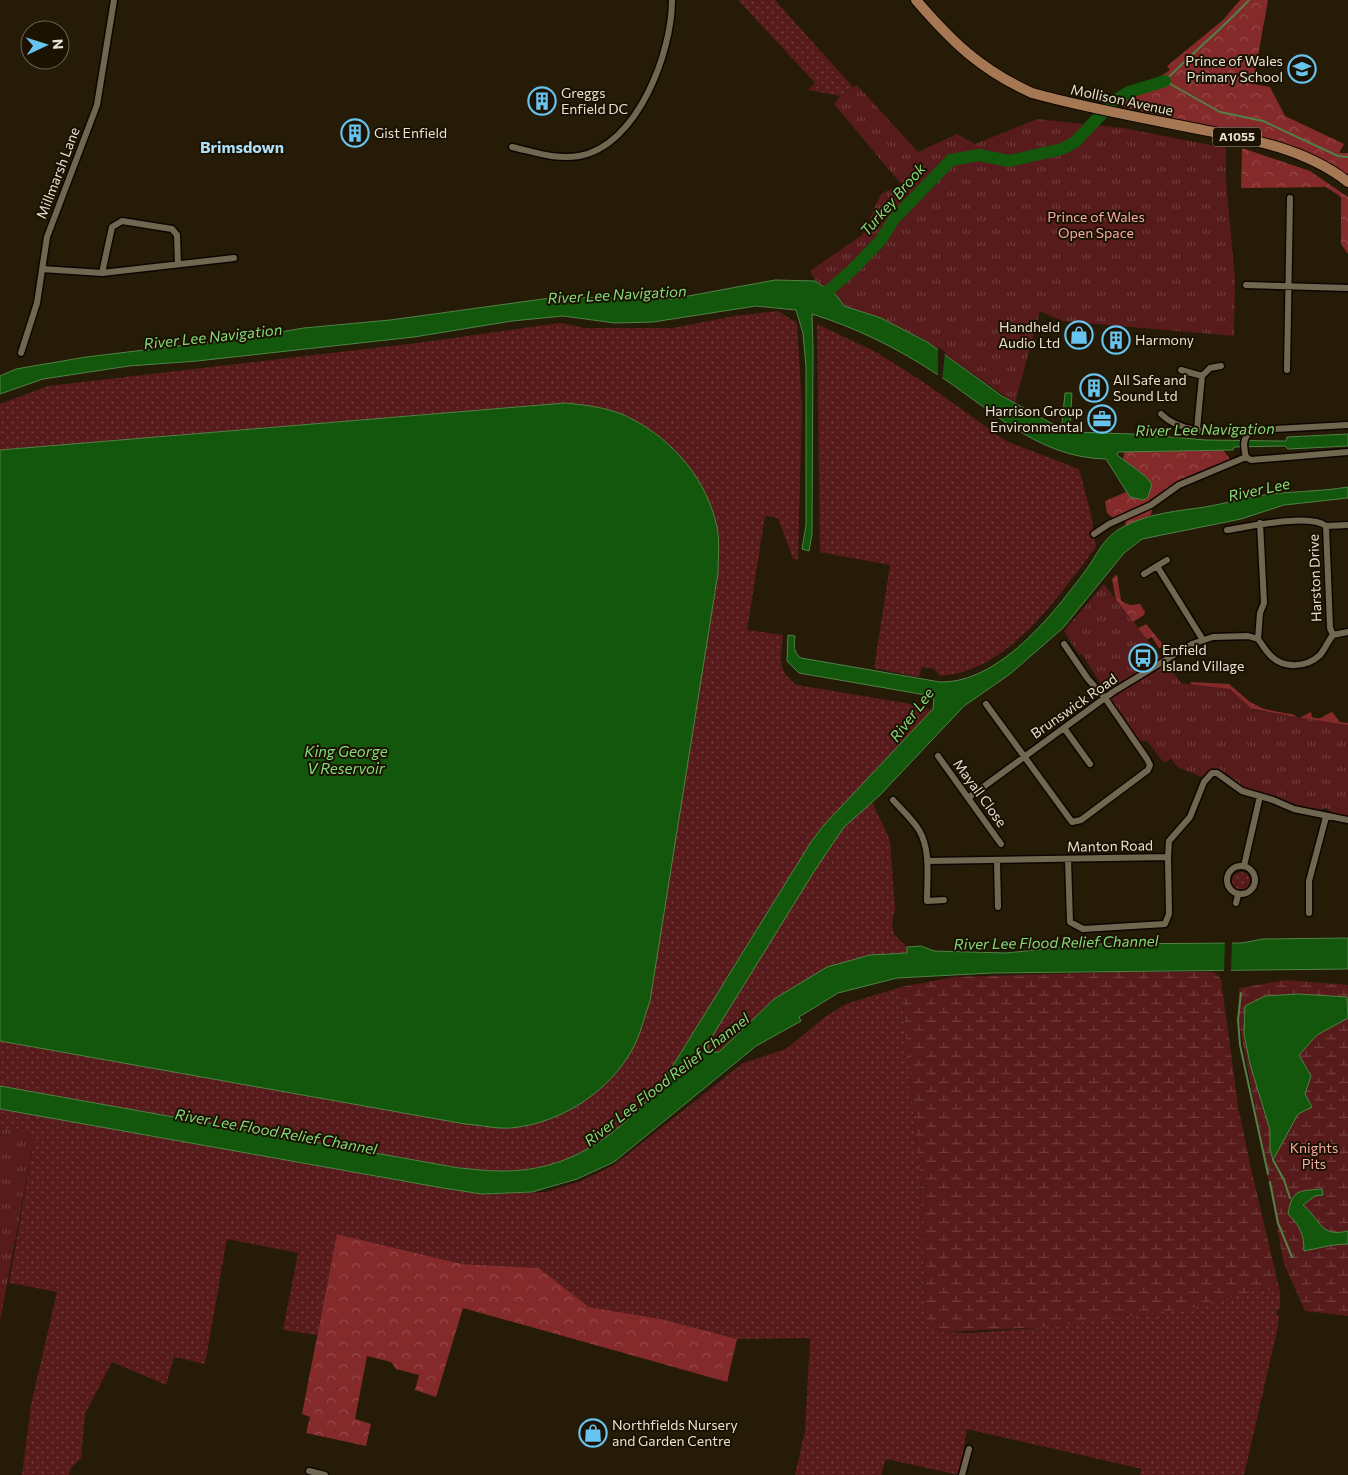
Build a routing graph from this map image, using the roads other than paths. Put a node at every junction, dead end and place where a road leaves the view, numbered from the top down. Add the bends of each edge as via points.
1 (114, 0) edge
2 (672, 0) edge
3 (916, 0) edge
4 (512, 147) dead end
5 (1348, 182) edge
6 (1290, 198) dead end
7 (234, 258) dead end
8 (178, 264) junction
9 (42, 269) junction
10 (102, 273) junction
11 (1246, 285) dead end
12 (1289, 286) junction
13 (1348, 288) edge
14 (21, 353) dead end
15 (1221, 366) dead end
16 (1181, 370) dead end
17 (1286, 370) dead end
18 (1202, 376) junction
19 (1161, 414) dead end
20 (1348, 425) edge
21 (1197, 429) junction
22 (1251, 432) junction
23 (1348, 452) edge
24 (1246, 457) junction
25 (1260, 523) junction
26 (1348, 525) edge
27 (1326, 526) junction
28 (1227, 530) dead end
29 (1094, 534) dead end
30 (1167, 560) dead end
31 (1157, 566) junction
32 (1144, 574) dead end
33 (1348, 632) edge
34 (1333, 635) junction
35 (1258, 639) junction
36 (1203, 640) junction
37 (1064, 644) dead end
38 (1105, 698) junction
39 (986, 704) dead end
40 (1064, 728) junction
41 (938, 756) dead end
42 (1025, 757) junction
43 (1090, 764) dead end
44 (1260, 796) junction
45 (968, 798) junction
46 (893, 800) dead end
47 (1326, 817) junction
48 (1348, 820) edge
49 (1001, 844) dead end
50 (1168, 857) junction
51 (1068, 859) junction
52 (997, 860) junction
53 (927, 861) junction
54 (1244, 866) junction
55 (1238, 895) junction
56 (944, 900) dead end
57 (1236, 903) dead end
58 (998, 907) dead end
59 (1309, 913) dead end
60 (969, 1449) dead end
61 (309, 1471) dead end
62 (326, 1475) edge
63 (962, 1475) edge

1 - 9 street, Millmarsh Lane via 94,114 56,211
2 - 4 street via 670,26 659,63 631,123 612,142 587,154 571,157 543,155
3 - 5 main road, Mollison Avenue / A1055 via 964,52 1000,78 1032,94 1245,138 1317,162
6 - 12 street
7 - 8 street
8 - 10 street
8 - 10 street via 177,235 172,229 122,221 112,227
9 - 10 street
9 - 14 street, Millmarsh Lane via 37,303
11 - 12 street
12 - 13 street
12 - 17 street
15 - 18 street via 1210,368
16 - 18 street
18 - 21 street
19 - 21 street via 1171,424
20 - 22 street
21 - 22 street
22 - 24 street via 1244,439
23 - 24 street via 1258,460
24 - 29 street via 1179,485 1151,505
25 - 27 street, Harston Drive via 1318,521
25 - 28 street, Harston Drive
25 - 35 street via 1264,603
26 - 27 street
27 - 34 street, Harston Drive via 1330,628
30 - 31 street
31 - 32 street
31 - 36 street
33 - 34 street
34 - 35 street via 1320,654 1310,662 1296,665 1280,662 1271,656
35 - 36 street, Brunswick Road via 1228,636
36 - 38 street, Brunswick Road
37 - 38 street via 1088,680
38 - 40 street, Brunswick Road
38 - 42 street via 1150,765 1148,770 1076,823 1072,822
39 - 42 street
40 - 42 street, Brunswick Road
40 - 43 street
41 - 45 street, Mayall Close
42 - 45 street, Brunswick Road
44 - 47 street, Manton Road
44 - 50 street, Manton Road via 1242,791 1217,773 1212,773 1204,782 1190,817 1169,841
44 - 54 street
45 - 49 street, Mayall Close
46 - 53 street via 918,830 924,841
47 - 48 street, Manton Road
47 - 59 street via 1309,881
50 - 51 street, Manton Road
50 - 51 street via 1169,914 1166,924 1083,929 1070,922
51 - 52 street, Manton Road
52 - 53 street, Manton Road
52 - 58 street
53 - 56 street via 927,901
54 - 55 street via 1232,870 1227,878 1230,890
54 - 55 street via 1252,871 1255,884 1251,891
55 - 57 street
60 - 63 street
61 - 62 street

